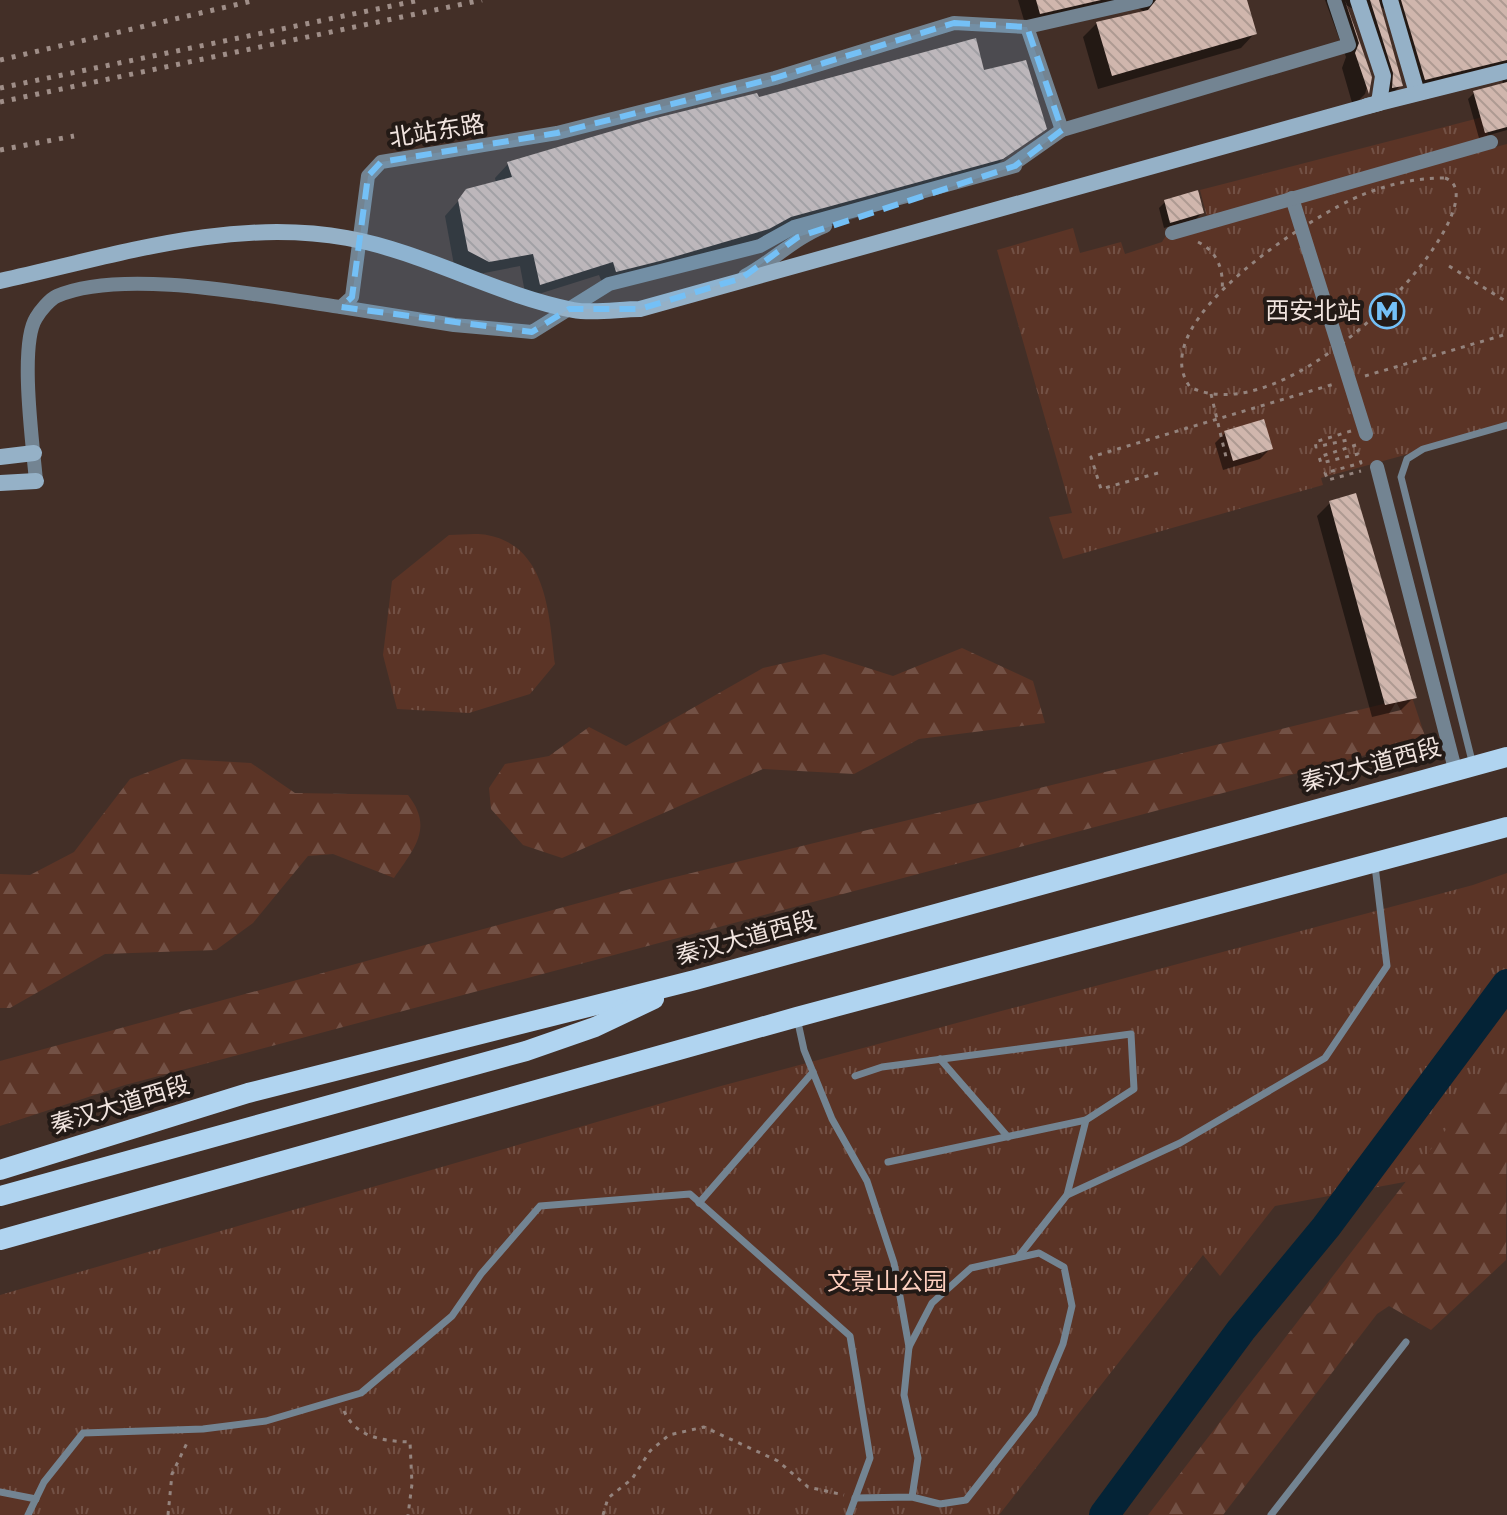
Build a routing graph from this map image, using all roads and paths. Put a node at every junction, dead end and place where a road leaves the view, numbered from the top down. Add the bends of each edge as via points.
1 (1146, 0) edge
2 (1334, 0) edge
3 (1358, 0) edge
4 (1390, 0) edge
5 (1027, 27) junction
6 (1507, 71) edge
7 (1417, 93) junction
8 (1331, 116) junction
9 (1062, 130) junction
10 (1491, 142) dead end
11 (1015, 166) junction
12 (1292, 198) junction
13 (1172, 233) dead end
14 (1188, 240) dead end
15 (1449, 266) dead end
16 (742, 278) junction
17 (0, 281) edge
18 (1222, 292) dead end
19 (1507, 302) edge
20 (341, 307) junction
21 (1507, 334) edge
22 (1348, 380) junction
23 (1211, 394) dead end
24 (1217, 418) junction
25 (1507, 425) edge
26 (1364, 431) joint
27 (34, 453) junction
28 (0, 457) edge
29 (1226, 457) dead end
30 (1377, 467) joint
31 (1158, 473) dead end
32 (36, 481) joint
33 (0, 483) edge
34 (1507, 757) edge
35 (1464, 767) junction
36 (1507, 827) edge
37 (1374, 862) junction
38 (695, 980) junction
39 (797, 1017) junction
40 (940, 1059) junction
41 (813, 1072) junction
42 (855, 1076) dead end
43 (1086, 1120) junction
44 (1008, 1137) junction
45 (888, 1162) dead end
46 (0, 1170) edge
47 (1067, 1195) junction
48 (0, 1196) edge
49 (699, 1203) junction
50 (0, 1240) edge
51 (1019, 1256) junction
52 (1406, 1342) dead end
53 (909, 1347) junction
54 (339, 1400) junction
55 (189, 1439) dead end
56 (0, 1492) edge
57 (912, 1497) junction
58 (855, 1498) junction
59 (36, 1499) junction
60 (28, 1515) edge
61 (168, 1515) edge
62 (408, 1515) edge
63 (603, 1515) edge
64 (849, 1515) edge
65 (1271, 1515) edge

1 - 5 street, 北站东路
2 - 9 street via 1349,45
3 - 8 main road, bridge via 1383,76 1379,103
4 - 7 main road
5 - 9 street
5 - 20 street, 北站东路 via 954,23 775,78 557,133 381,162 368,176 352,297
6 - 7 main road
7 - 8 main road
8 - 16 main road, bridge
9 - 11 street
10 - 12 street
11 - 16 street via 798,237 777,258
11 - 20 street via 794,227 760,246 609,284 532,332
12 - 13 street
12 - 22 street
14 - 18 path via 1215,255
15 - 19 path
16 - 17 main road, bridge via 640,309 576,311 352,239 258,231 206,236
20 - 27 street via 188,285 105,285 54,296 34,320 27,359
21 - 22 path
22 - 24 path
22 - 26 street
23 - 24 path
24 - 29 path
24 - 31 path via 1091,457 1101,489
25 - 35 lane via 1423,449 1407,459 1401,477
26 - 30 path via 1315,442 1316,447 1354,439 1356,445 1319,457 1321,463 1358,454 1361,463 1325,473 1328,480
27 - 28 main road
27 - 32 street
30 - 35 street
32 - 33 main road
34 - 35 main road, 秦汉大道西段
35 - 38 main road, 秦汉大道西段
36 - 37 main road
37 - 39 main road
37 - 47 lane via 1387,966 1325,1058 1180,1143
38 - 46 main road, 秦汉大道西段 via 248,1093
38 - 48 main road via 595,1027 526,1051
39 - 41 lane
39 - 50 main road
40 - 42 lane
40 - 43 lane via 1131,1034 1134,1089
40 - 44 lane
41 - 49 lane
41 - 53 lane via 867,1181 894,1263
43 - 44 lane
43 - 47 lane
44 - 45 lane
47 - 51 lane
49 - 54 lane via 690,1194 540,1206 452,1316 361,1393
49 - 58 lane via 850,1336 870,1458
51 - 53 lane via 971,1268 932,1303
51 - 57 lane via 1039,1253 1064,1267 1072,1306 1063,1344 1034,1413 966,1500 940,1504
52 - 65 lane
53 - 57 lane via 904,1395 918,1458
54 - 59 lane via 266,1421 83,1433
54 - 62 path via 347,1419 377,1441 410,1442
55 - 61 path via 172,1474
56 - 59 lane
57 - 58 lane
58 - 63 path via 808,1487 778,1461 704,1427 669,1435 650,1451 632,1479 608,1498
58 - 64 lane
59 - 60 lane

